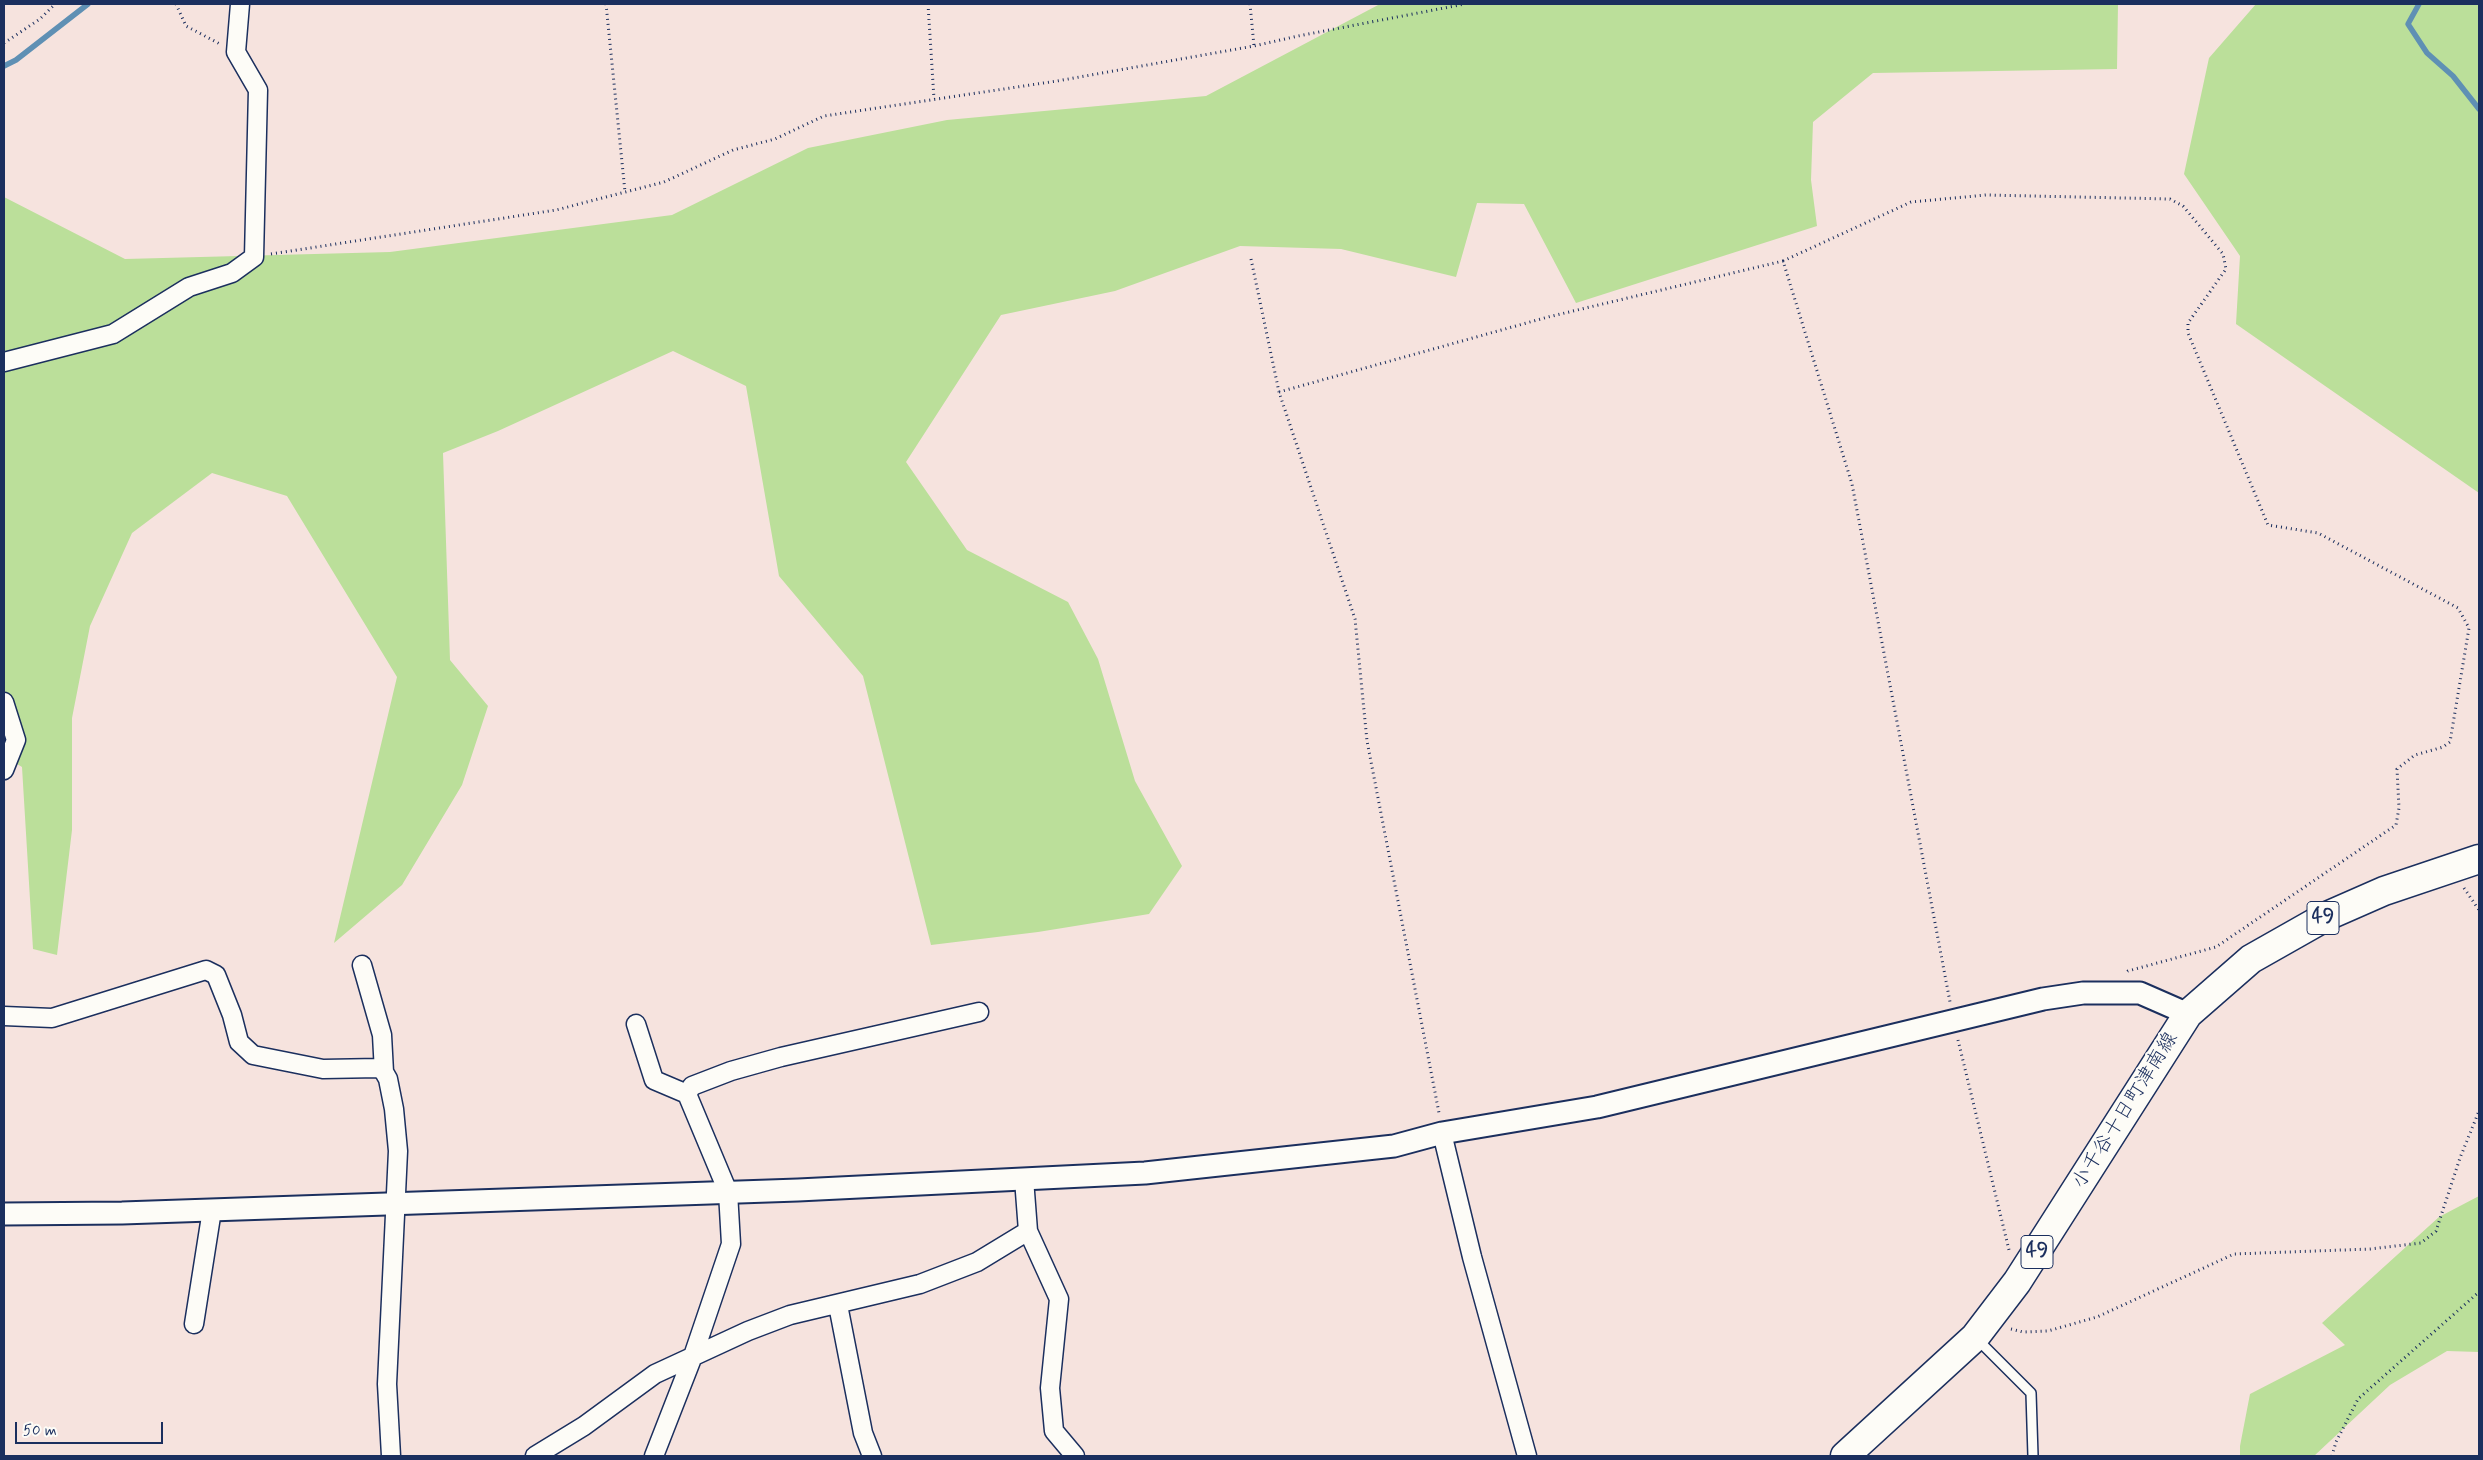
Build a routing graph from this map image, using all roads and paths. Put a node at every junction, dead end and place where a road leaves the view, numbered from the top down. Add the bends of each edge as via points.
1 (55, 4) edge
2 (176, 4) edge
3 (240, 4) edge
4 (606, 4) edge
5 (928, 4) edge
6 (1250, 4) edge
7 (1465, 4) edge
8 (4, 43) edge
9 (1254, 46) junction
10 (236, 52) junction
11 (934, 99) junction
12 (625, 192) junction
13 (254, 257) junction
14 (1250, 259) dead end
15 (1783, 261) junction
16 (4, 362) edge
17 (1280, 392) junction
18 (4, 702) edge
19 (4, 770) edge
20 (2479, 859) edge
21 (362, 965) dead end
22 (2114, 993) junction
23 (980, 1012) dead end
24 (2188, 1014) junction
25 (4, 1016) edge
26 (1953, 1021) junction
27 (636, 1024) dead end
28 (384, 1072) junction
29 (687, 1094) junction
30 (2479, 1112) edge
31 (1442, 1133) junction
32 (1024, 1179) junction
33 (728, 1192) junction
34 (396, 1204) junction
35 (212, 1210) junction
36 (4, 1214) edge
37 (1028, 1231) junction
38 (2017, 1282) junction
39 (2479, 1292) edge
40 (838, 1305) junction
41 (194, 1324) dead end
42 (1980, 1330) junction
43 (693, 1356) junction
44 (391, 1456) edge
45 (535, 1456) edge
46 (654, 1456) edge
47 (872, 1456) edge
48 (1075, 1456) edge
49 (1526, 1456) edge
50 (1845, 1456) edge
51 (2033, 1456) edge
52 (2332, 1456) edge

1 - 8 path via 40,19
2 - 10 path via 186,26
3 - 10 street
4 - 12 path
5 - 11 path
6 - 9 path
7 - 9 path
9 - 11 path via 1057,82
10 - 13 street via 258,90
11 - 12 path via 824,116 775,139 733,150 664,182
12 - 13 path via 556,210
13 - 16 street via 232,273 189,287 113,334
14 - 17 path
15 - 17 path via 1548,317
15 - 22 path via 1911,202 1986,195 2170,199 2183,206 2223,254 2226,269 2188,323 2188,333 2268,525 2318,533 2458,608 2469,628 2450,742 2415,755 2397,769 2399,808 2396,825 2216,946 2128,971
15 - 26 path via 1852,484
17 - 31 path via 1355,619 1367,741
18 - 19 street via 16,740
20 - 24 main road, 小千谷十日町津南線 / 49 via 2384,891 2327,916 2250,959
21 - 28 street via 382,1035
22 - 24 street via 2140,993
22 - 26 street via 2083,993
23 - 29 street via 747,1066 692,1086
24 - 38 main road, 小千谷十日町津南線 / 49
25 - 28 street via 52,1018 206,970 216,975 240,1042 253,1055 323,1069 379,1068
26 - 31 street via 1598,1107
26 - 38 path
27 - 29 street via 654,1080
28 - 34 street via 394,1109
29 - 33 street
30 - 42 path via 2436,1231 2421,1243 2370,1249 2234,1254 2097,1317 2048,1331
31 - 32 street via 1394,1146 1145,1173
31 - 49 street
32 - 33 street
32 - 37 street
33 - 34 street
33 - 43 street via 731,1244
34 - 35 street
34 - 44 street via 387,1384
35 - 36 street
35 - 41 street
37 - 40 street via 968,1265 920,1284
37 - 48 street via 1060,1299 1050,1388 1053,1422 1054,1431
38 - 42 main road, 小千谷十日町津南線 / 49
39 - 52 path via 2358,1400
40 - 43 street via 790,1315
40 - 47 street via 863,1433
42 - 50 main road, 小千谷十日町津南線 / 49
42 - 51 lane via 2031,1393
43 - 45 street via 655,1374 584,1426
43 - 46 street

